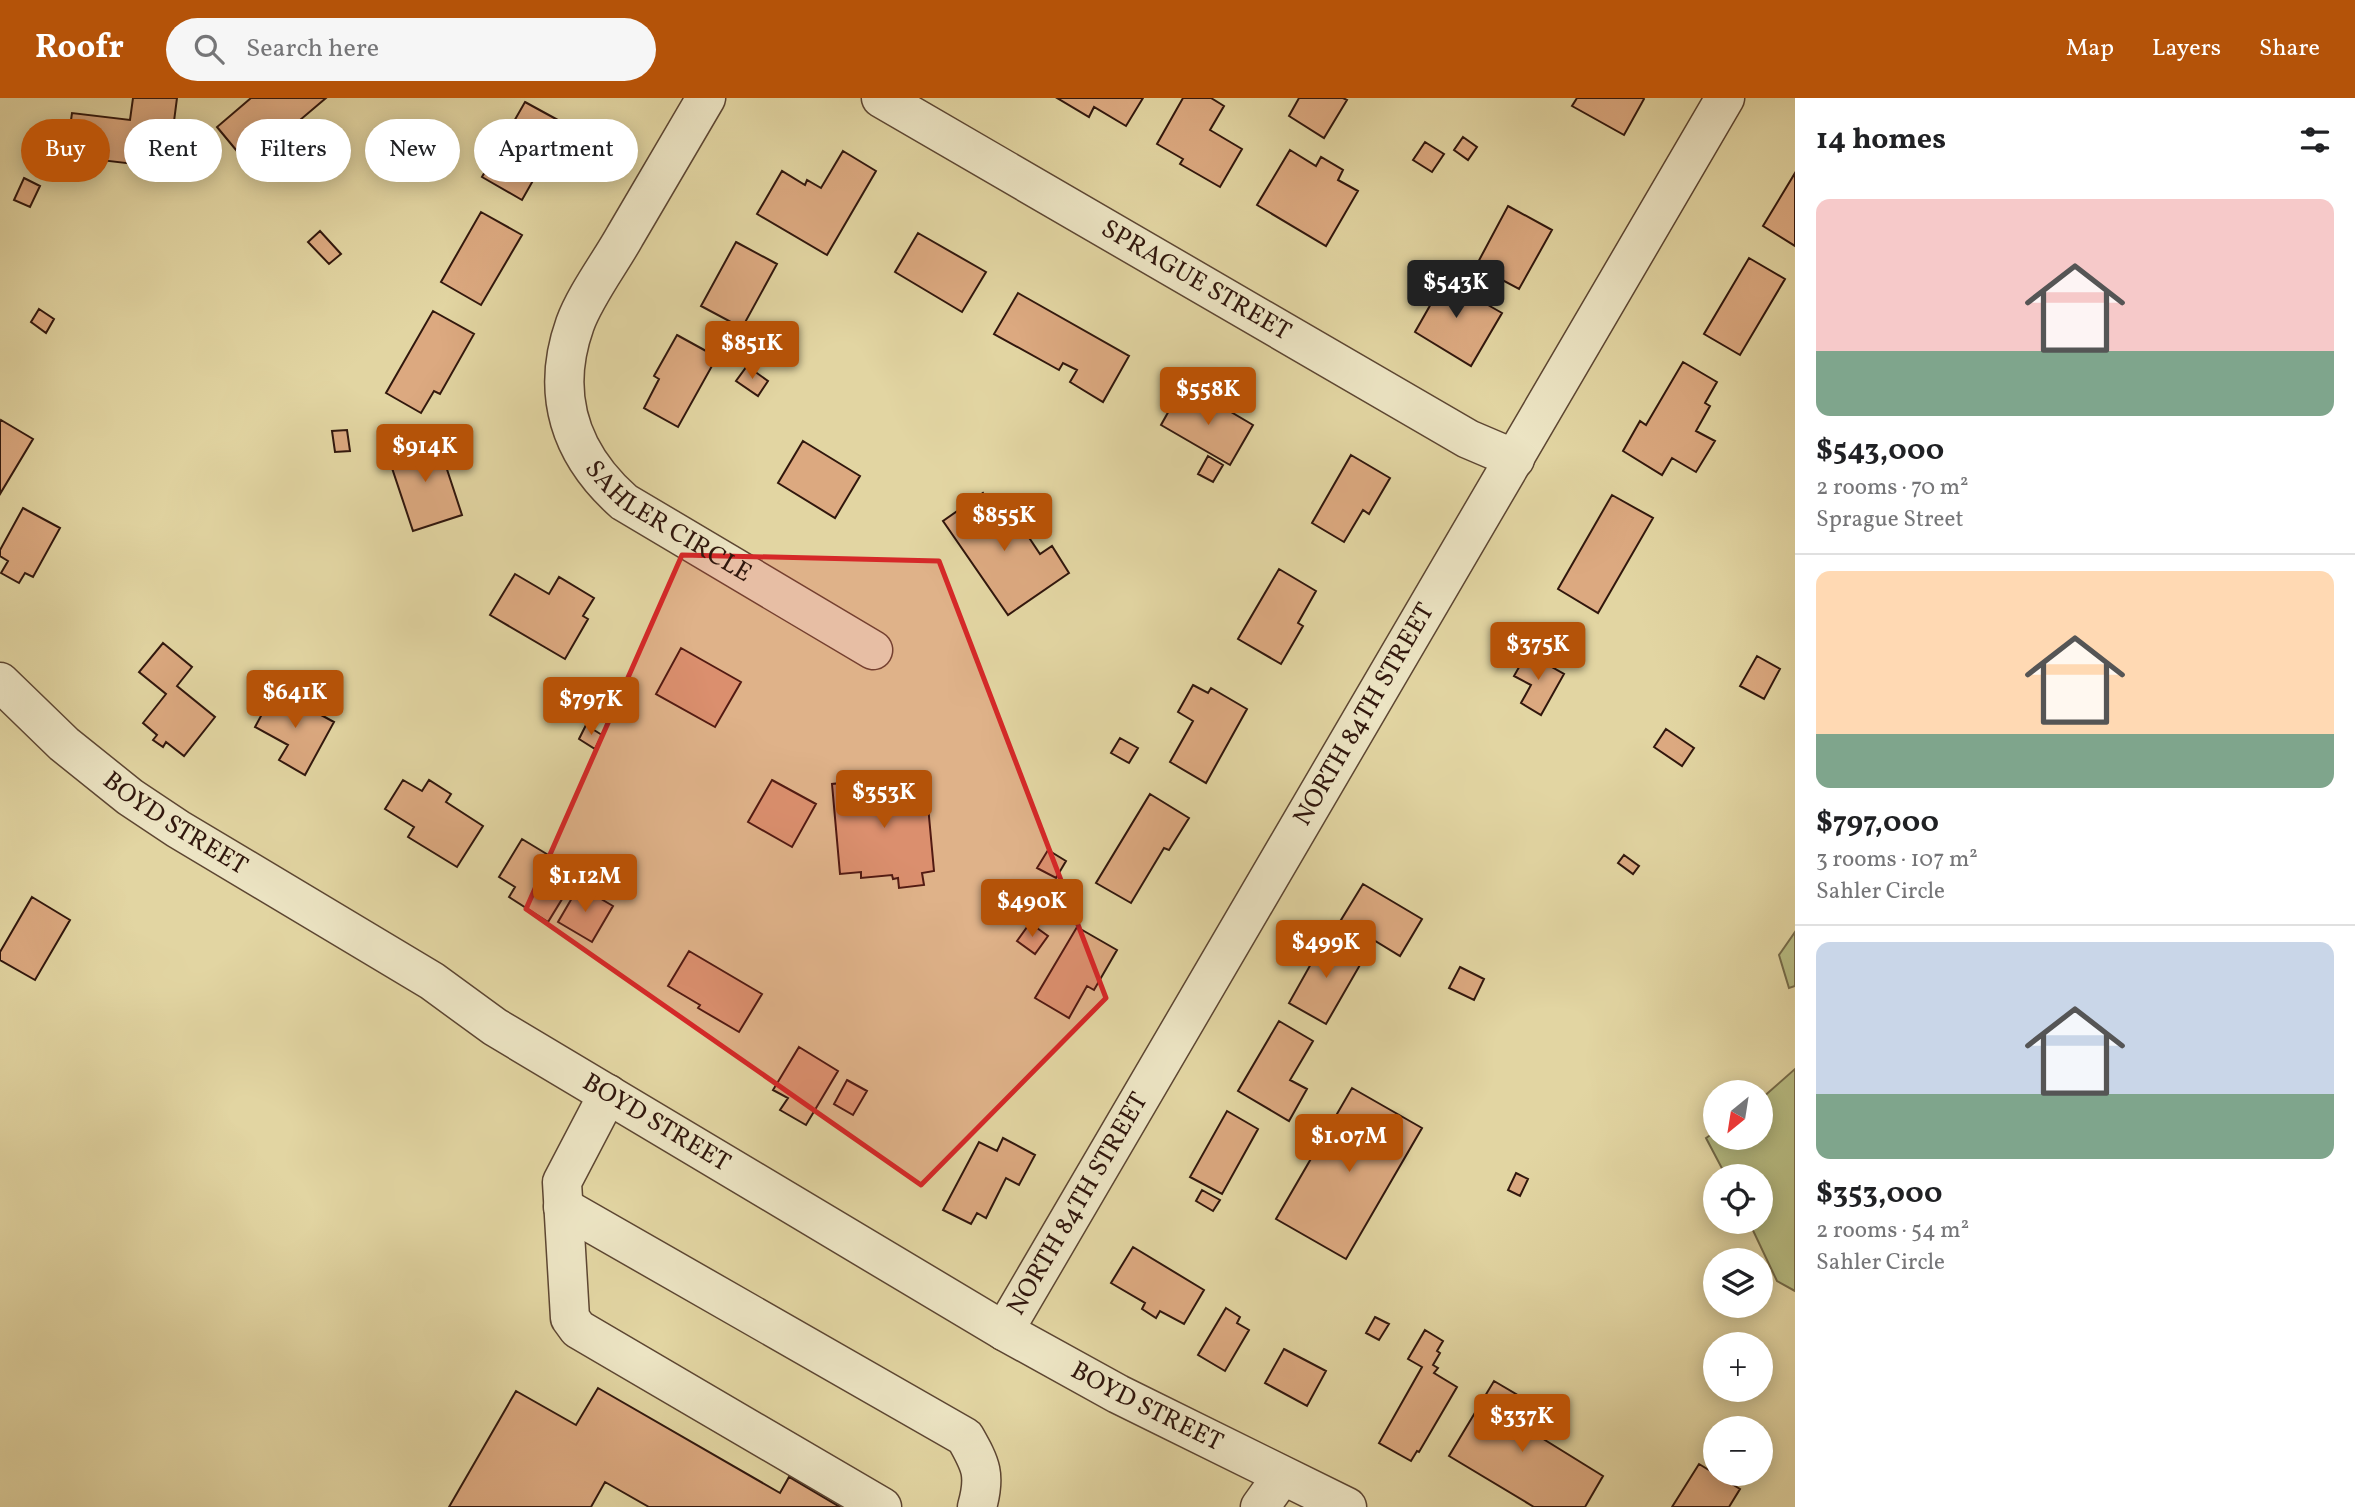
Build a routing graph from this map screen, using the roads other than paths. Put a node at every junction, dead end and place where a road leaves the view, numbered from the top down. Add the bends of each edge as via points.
1 (706, 98) edge
2 (881, 98) edge
3 (1725, 98) edge
4 (1515, 458) junction
5 (873, 650) dead end
6 (0, 682) edge
7 (608, 1094) junction
8 (563, 1207) junction
9 (1004, 1331) junction
10 (1282, 1476) junction
11 (882, 1507) edge
12 (977, 1507) edge
13 (1260, 1507) edge
14 (1347, 1507) edge

1 - 5 street, SAHLER CIRCLE via 575,326 565,362 567,413 587,463 638,512
2 - 4 street, SPRAGUE STREET via 1468,439
3 - 4 street, NORTH 84TH STREET
4 - 9 street, NORTH 84TH STREET
6 - 7 street, BOYD STREET via 64,744 130,797
7 - 8 street via 562,1182
7 - 9 street, BOYD STREET
8 - 11 street via 570,1318 578,1329
8 - 12 street via 965,1437 981,1464 983,1487
9 - 10 street, BOYD STREET
10 - 13 street
10 - 14 street, BOYD STREET

